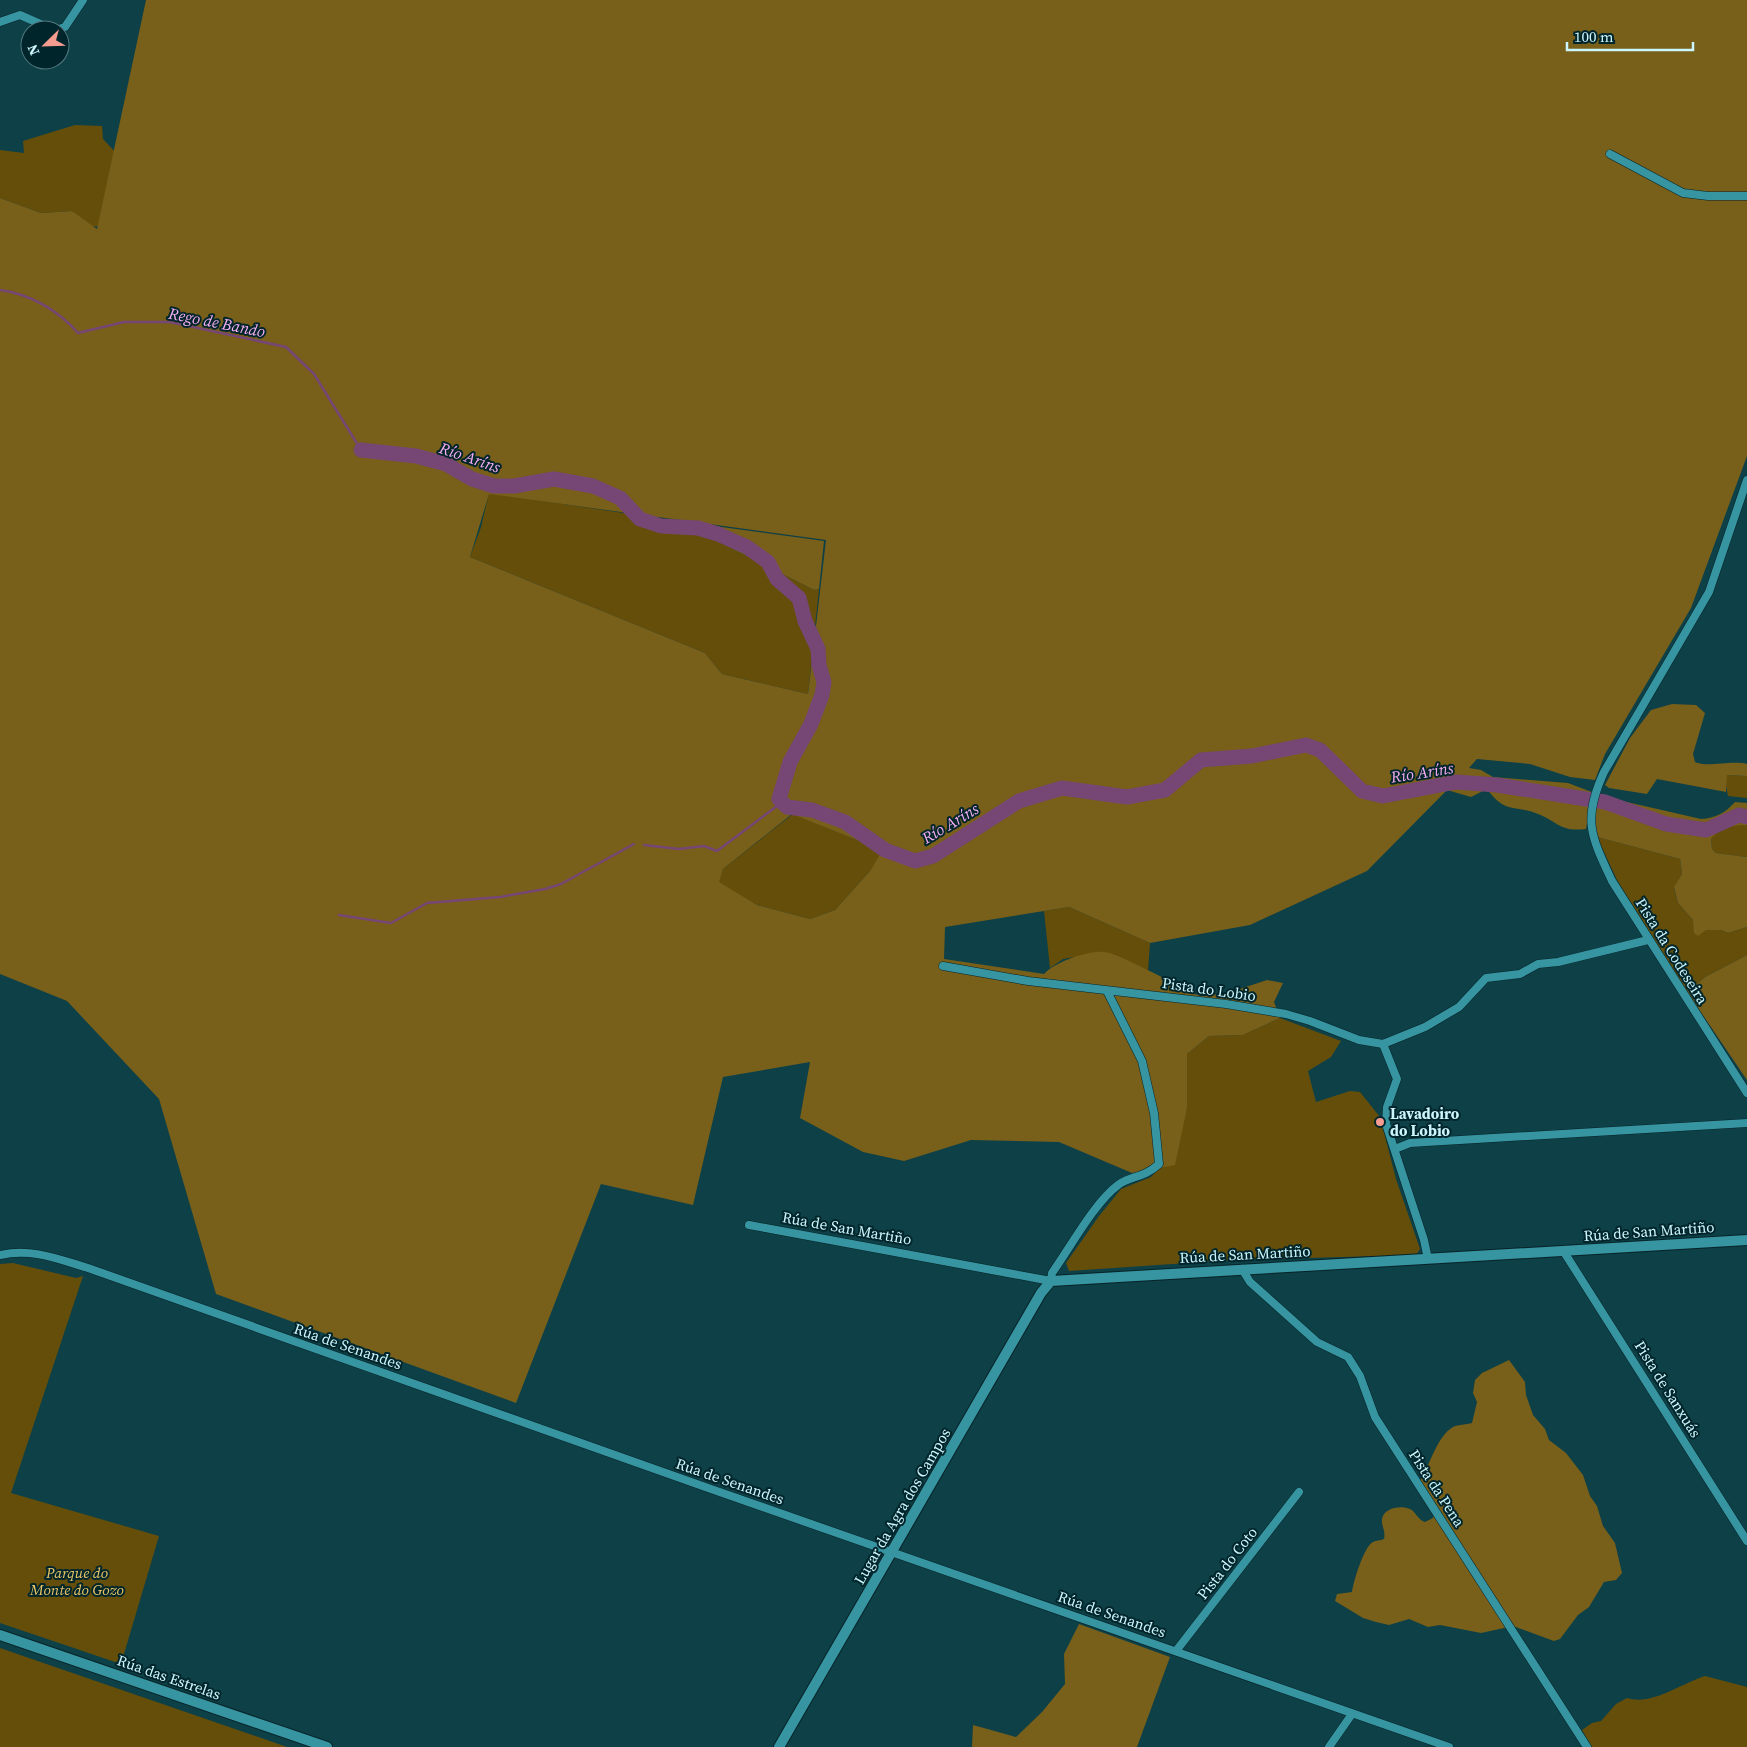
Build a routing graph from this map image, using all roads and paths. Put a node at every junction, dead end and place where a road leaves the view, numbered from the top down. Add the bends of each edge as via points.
1 (83, 0) edge
2 (32, 20) edge
3 (70, 20) edge
4 (0, 22) edge
5 (1610, 154) dead end
6 (1747, 196) edge
7 (1747, 480) edge
8 (1648, 940) junction
9 (944, 966) dead end
10 (1107, 991) junction
11 (1383, 1044) junction
12 (1747, 1093) edge
13 (1747, 1123) edge
14 (1395, 1149) junction
15 (749, 1225) dead end
16 (1747, 1240) edge
17 (1564, 1252) junction
18 (0, 1255) edge
19 (1428, 1259) junction
20 (1242, 1269) junction
21 (1051, 1281) junction
22 (1299, 1492) dead end
23 (1747, 1541) edge
24 (893, 1552) junction
25 (0, 1635) edge
26 (1176, 1651) junction
27 (1352, 1714) junction
28 (327, 1747) edge
29 (779, 1747) edge
30 (1329, 1747) edge
31 (1449, 1747) edge
32 (1587, 1747) edge

1 - 3 street
2 - 4 street via 20,15
5 - 6 street via 1683,193
7 - 8 street, Pista da Codeseira via 1709,592 1604,772 1594,793 1589,816 1594,843 1612,881
8 - 11 street via 1538,964 1520,974 1486,978 1459,1007 1425,1027
8 - 12 street, Pista da Codeseira
9 - 10 street, Pista do Lobio
10 - 11 street, Pista do Lobio via 1286,1014 1360,1040
10 - 21 street via 1142,1062 1154,1113 1159,1164 1149,1174 1120,1184 1106,1195 1052,1273
11 - 14 street via 1397,1079 1385,1116
13 - 14 street via 1410,1143
14 - 19 street
15 - 21 street, Rúa de San Martiño
16 - 17 street, Rúa de San Martiño
17 - 19 street, Rúa de San Martiño
17 - 23 street, Pista de Sanxuás
18 - 24 street, Rúa de Senandes via 35,1252 88,1268
19 - 20 street, Rúa de San Martiño
20 - 21 street, Rúa de San Martiño
20 - 32 street, Pista da Pena via 1250,1282 1317,1342 1348,1357 1360,1376 1375,1417
21 - 24 street, Lugar da Agra dos Campos
22 - 26 street, Pista do Coto
24 - 26 street, Rúa de Senandes
24 - 29 street, Lugar da Agra dos Campos
25 - 28 street, Rúa das Estrelas
26 - 27 street, Rúa de Senandes
27 - 30 street
27 - 31 street, Rúa de Senandes

